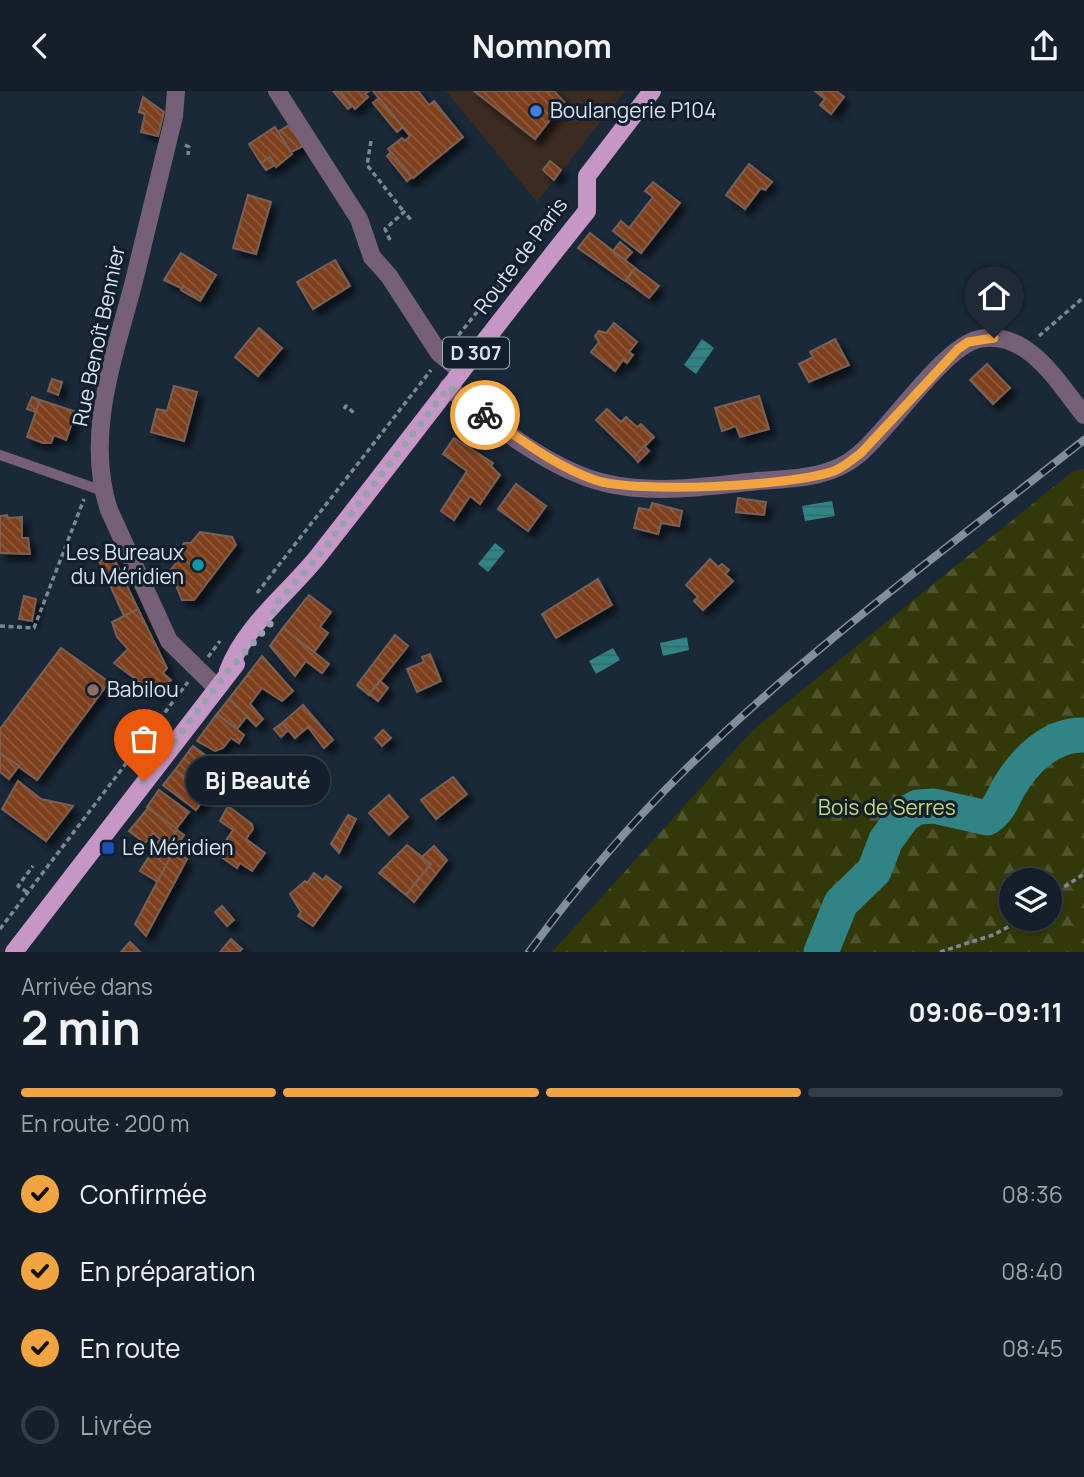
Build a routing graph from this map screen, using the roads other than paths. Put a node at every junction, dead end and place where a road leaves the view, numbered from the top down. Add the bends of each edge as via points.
1 (176, 91) edge
2 (277, 91) edge
3 (652, 91) edge
4 (461, 372) junction
5 (449, 387) junction
6 (1084, 415) edge
7 (0, 455) edge
8 (103, 491) junction
9 (216, 687) junction
10 (14, 952) edge

1 - 8 street, Rue Benoît Bennier via 174,116 103,402 98,453
2 - 4 street via 359,219 372,257 390,276 443,356
3 - 4 main road, Route de Paris / D 307 via 587,176 587,211
4 - 5 main road, Route de Paris / D 307
5 - 6 street via 563,468 596,481 647,488 722,485 832,471 861,453 968,342 1003,339 1024,349 1045,366
5 - 9 main road, Route de Paris / D 307 via 317,558 275,605 271,623
7 - 8 lane
8 - 9 street, Rue Benoît Bennier via 169,641
9 - 10 main road, Route de Paris / D 307

